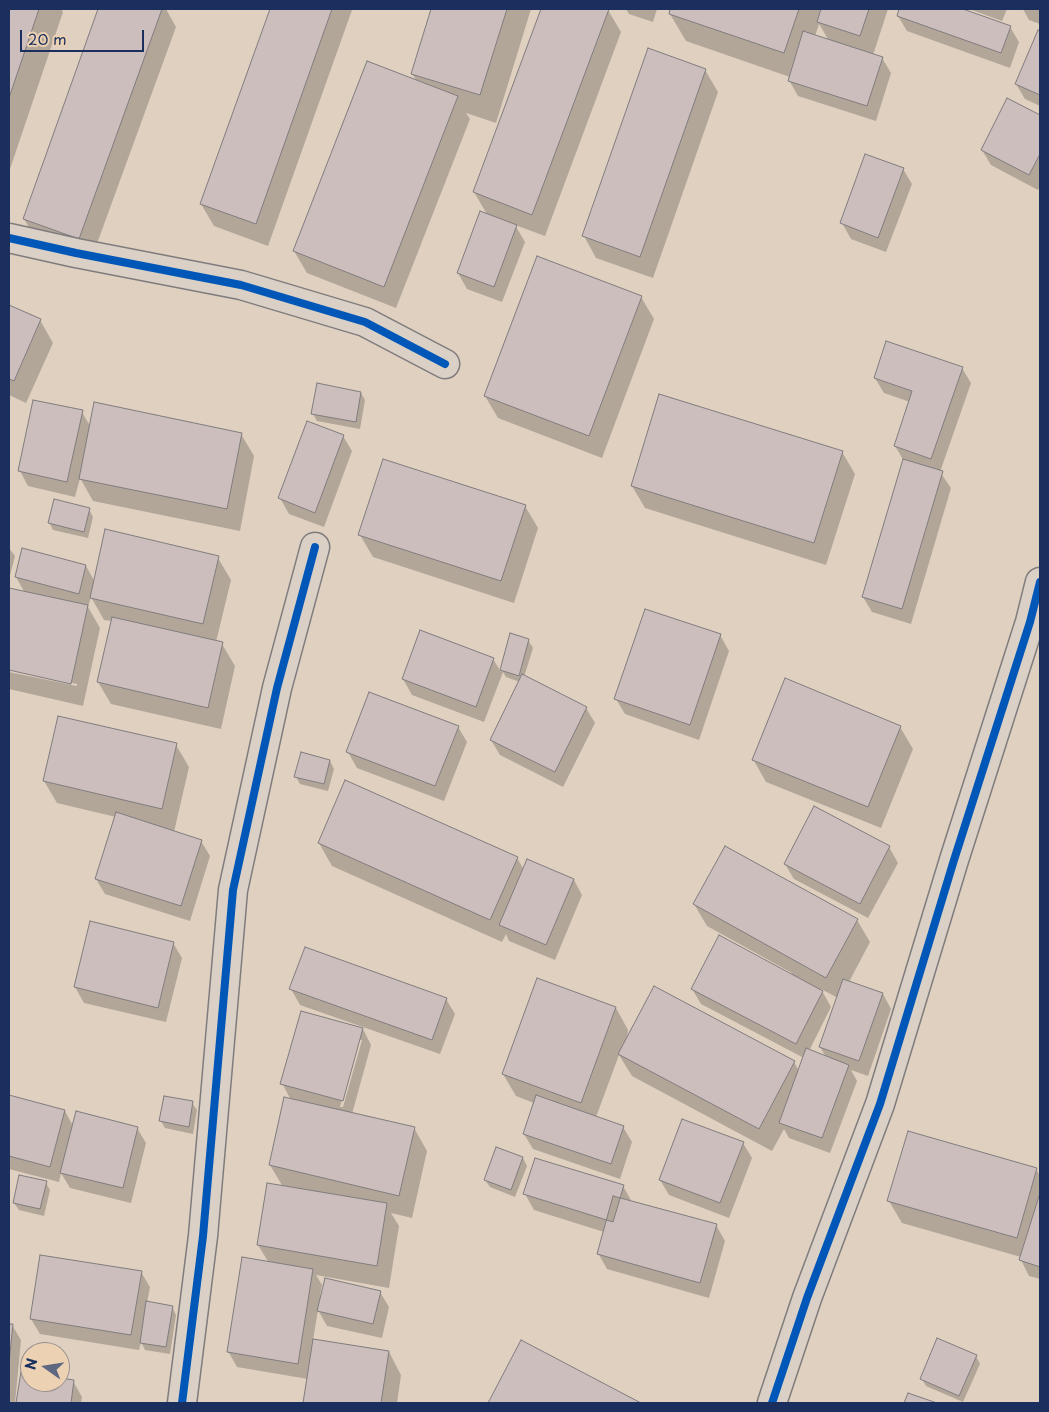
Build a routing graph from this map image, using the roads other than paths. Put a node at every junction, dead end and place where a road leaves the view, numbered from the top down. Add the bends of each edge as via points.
1 (9, 238) edge
2 (445, 364) dead end
3 (315, 547) dead end
4 (1040, 582) edge
5 (182, 1403) edge
6 (772, 1403) edge

1 - 2 street via 76,254 241,284 365,322
3 - 5 street via 278,688 233,890 203,1236
4 - 6 street via 880,1104 807,1298

